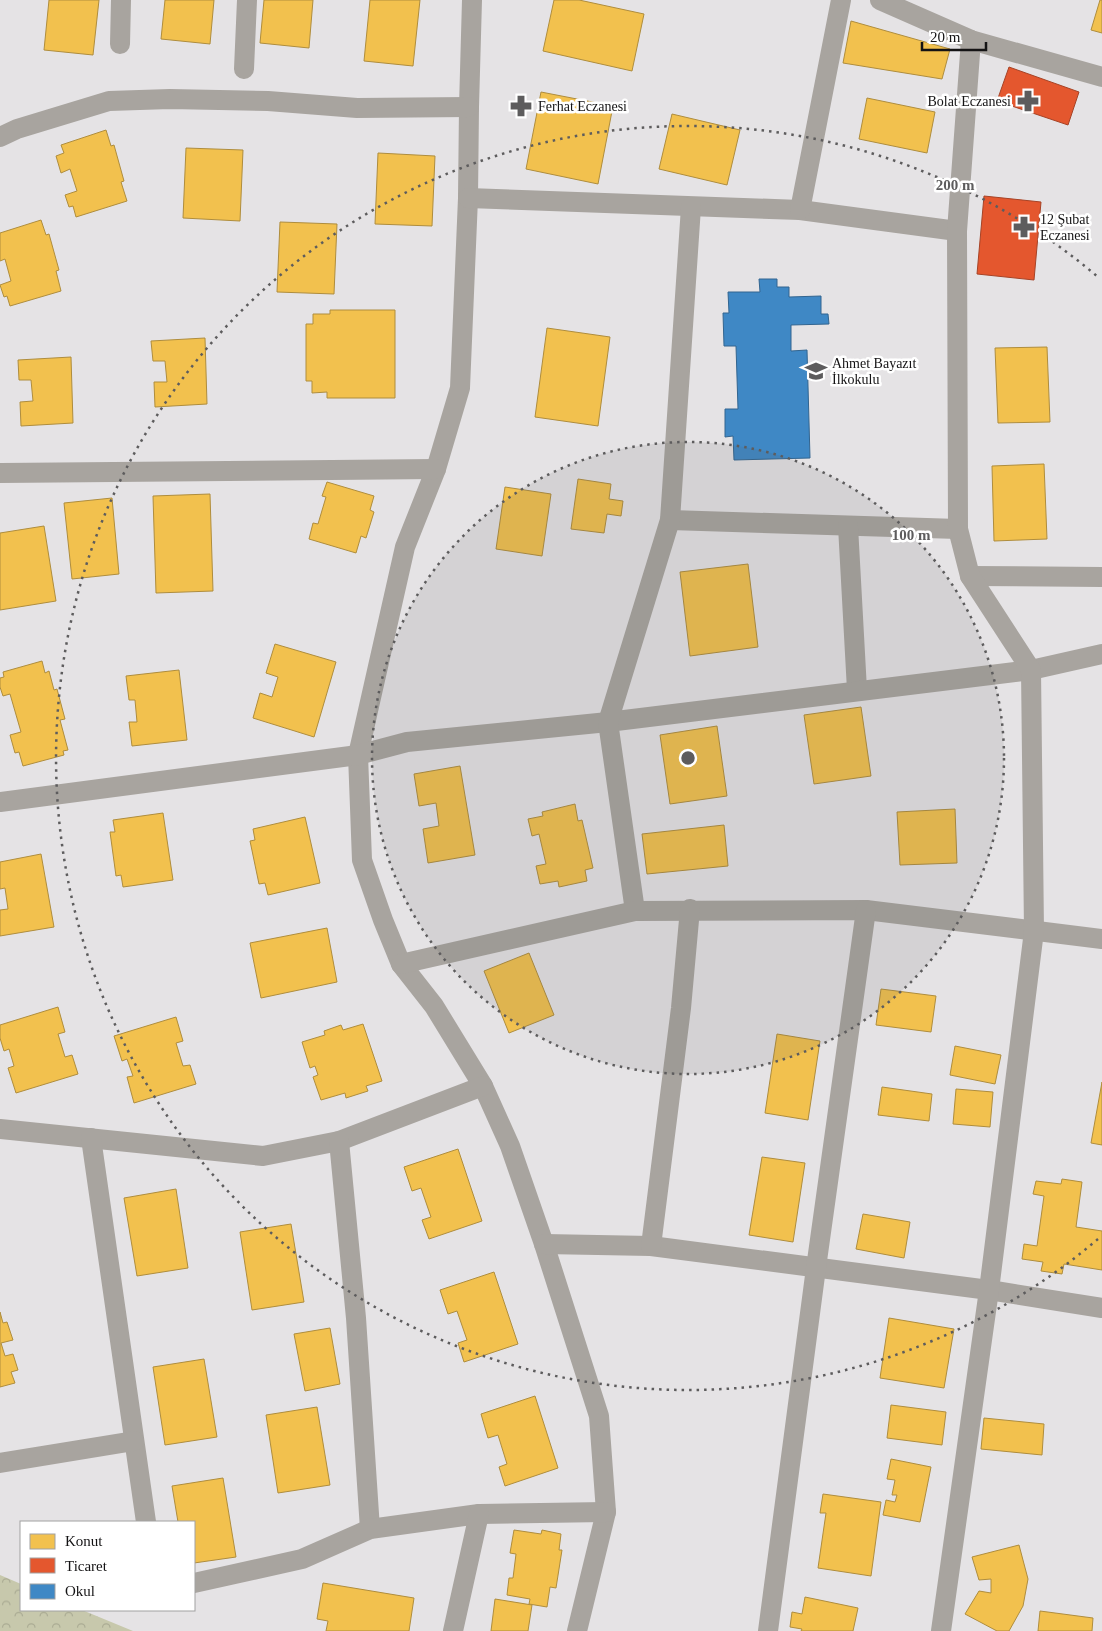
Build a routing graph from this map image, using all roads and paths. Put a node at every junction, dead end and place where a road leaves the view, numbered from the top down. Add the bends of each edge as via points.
1 (121, 0) edge
2 (247, 0) edge
3 (472, 0) edge
4 (841, 0) edge
5 (880, 0) edge
6 (971, 40) junction
7 (120, 44) dead end
8 (244, 69) dead end
9 (1102, 77) edge
10 (468, 106) junction
11 (0, 137) edge
12 (468, 198) junction
13 (691, 207) junction
14 (800, 210) junction
15 (957, 231) junction
16 (436, 469) junction
17 (0, 473) edge
18 (670, 520) junction
19 (848, 526) junction
20 (958, 529) junction
21 (970, 576) junction
22 (1102, 577) edge
23 (1102, 654) edge
24 (1031, 670) junction
25 (857, 690) junction
26 (608, 722) junction
27 (358, 755) junction
28 (0, 802) edge
29 (690, 909) junction
30 (635, 910) junction
31 (866, 910) junction
32 (1034, 931) junction
33 (1102, 939) edge
34 (401, 964) junction
35 (483, 1086) junction
36 (0, 1129) edge
37 (91, 1138) junction
38 (339, 1141) junction
39 (544, 1244) junction
40 (651, 1246) junction
41 (816, 1268) junction
42 (989, 1290) junction
43 (1102, 1308) edge
44 (134, 1441) junction
45 (0, 1463) edge
46 (606, 1512) junction
47 (479, 1514) junction
48 (146, 1521) edge
49 (370, 1529) junction
50 (195, 1583) edge
51 (453, 1631) edge
52 (577, 1631) edge
53 (768, 1631) edge
54 (941, 1631) edge

1 - 7 street
2 - 8 street
3 - 10 street
4 - 14 street
5 - 6 street
6 - 9 street
6 - 15 street
10 - 11 street via 357,108 268,101 109,101
10 - 12 street
12 - 13 street
12 - 16 street via 460,388
13 - 14 street
13 - 18 street
14 - 15 street
15 - 20 street
16 - 17 street
16 - 27 street via 405,547
18 - 19 street
18 - 26 street
19 - 20 street
19 - 25 street
20 - 21 street
21 - 22 street
21 - 24 street
23 - 24 street
24 - 25 street
24 - 32 street
25 - 26 street
26 - 27 street via 407,742
26 - 30 street
27 - 28 street
27 - 34 street via 362,860
29 - 30 street
29 - 31 street
29 - 40 street
30 - 34 street
31 - 32 street
31 - 41 street
32 - 33 street
32 - 42 street
34 - 35 street via 434,1006
35 - 38 street
35 - 39 street via 510,1146
36 - 37 street
37 - 38 street via 263,1156
37 - 44 street
38 - 49 street via 356,1318
39 - 40 street
39 - 46 street via 600,1416
40 - 41 street
41 - 42 street
41 - 53 street
42 - 43 street
42 - 54 street
44 - 45 street
44 - 48 street
46 - 47 street
46 - 52 street
47 - 49 street
47 - 51 street
49 - 50 street via 302,1558

